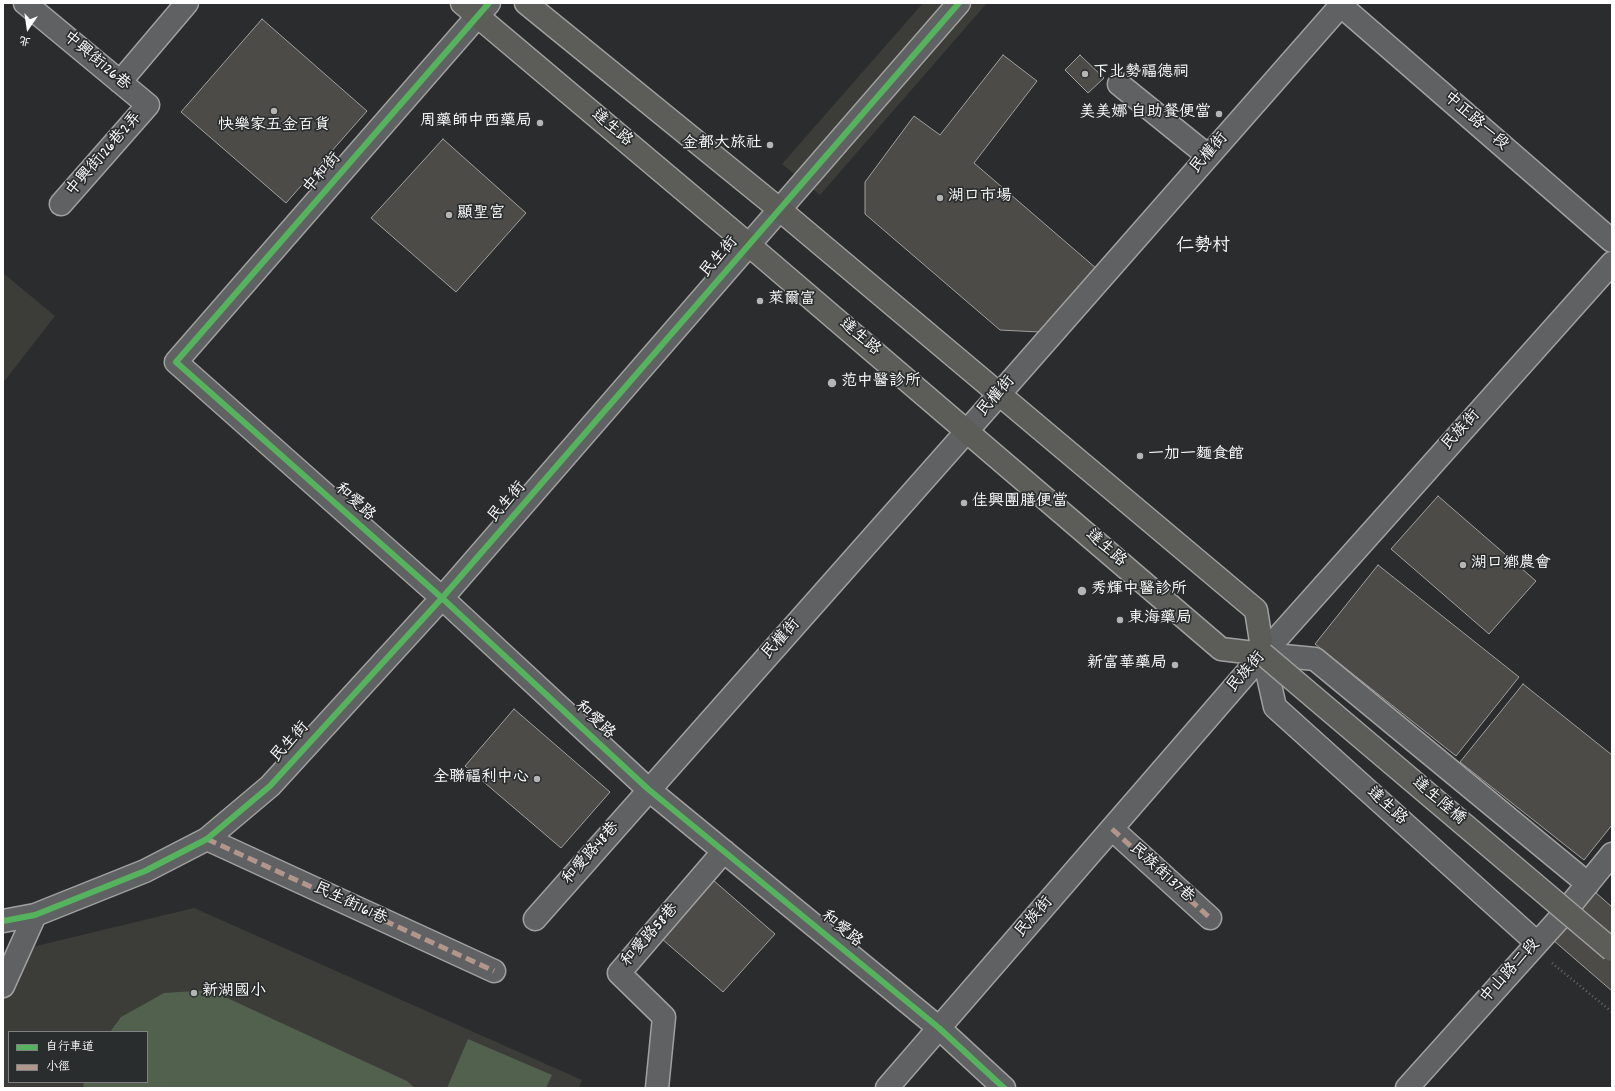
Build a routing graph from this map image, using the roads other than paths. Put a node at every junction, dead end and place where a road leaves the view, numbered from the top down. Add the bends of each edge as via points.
1 (25, 3) edge
2 (187, 3) edge
3 (526, 3) edge
4 (959, 3) edge
5 (1340, 4) edge
6 (476, 7) edge
7 (120, 82) junction
8 (1119, 84) dead end
9 (148, 105) joint
10 (1208, 156) junction
11 (61, 204) dead end
12 (779, 209) junction
13 (1612, 241) edge
14 (749, 244) junction
15 (1612, 263) edge
16 (176, 362) joint
17 (999, 394) junction
18 (967, 431) junction
19 (442, 598) junction
20 (1263, 654) junction
21 (648, 789) junction
22 (1112, 829) junction
23 (207, 838) junction
24 (724, 851) junction
25 (1612, 854) edge
26 (1588, 884) junction
27 (35, 916) junction
28 (1210, 918) dead end
29 (534, 919) dead end
30 (3, 921) edge
31 (1537, 943) junction
32 (1612, 950) edge
33 (494, 971) dead end
34 (3, 986) edge
35 (939, 1028) junction
36 (657, 1088) edge
37 (887, 1088) edge
38 (1004, 1088) edge
39 (1407, 1088) edge

1 - 7 street, 中興街126巷
2 - 7 street
3 - 12 main road, 達生路
4 - 12 street, 民生街
5 - 10 street, 民權街
5 - 13 street, 中正路一段
6 - 14 main road, 達生路
6 - 16 street, 中和街
7 - 9 street, 中興街126巷
8 - 10 street
9 - 11 street, 中興街126巷2弄
10 - 17 street, 民權街
12 - 14 street, 民生街
12 - 17 main road, 達生路
14 - 18 main road, 達生路
14 - 19 street, 民生街
15 - 20 street, 民族街
16 - 19 street, 和愛路
17 - 18 street, 民權街
17 - 20 main road, 達生路 via 1256,610
18 - 20 main road, 達生路 via 1221,649
18 - 21 street, 民權街
19 - 21 street, 和愛路
19 - 23 street, 民生街 via 270,786
20 - 22 street, 民族街
20 - 26 street, 達生路 via 1315,659
20 - 31 street, 達生路 via 1274,707
20 - 32 main road, 達生陸橋, bridge
21 - 24 street, 和愛路
21 - 29 street, 和愛路48巷
22 - 28 street, 民族街137巷
22 - 35 street, 民族街
23 - 27 street, 民生街 via 145,871
23 - 33 street, 民生街161巷
24 - 35 street, 和愛路
24 - 36 street, 和愛路58巷 via 619,973 664,1017
25 - 26 street, 中山路二段
26 - 31 street, 中山路二段
27 - 30 street, 民生街
27 - 34 street
31 - 39 street, 中山路二段
35 - 37 street, 民族街
35 - 38 street, 和愛路

